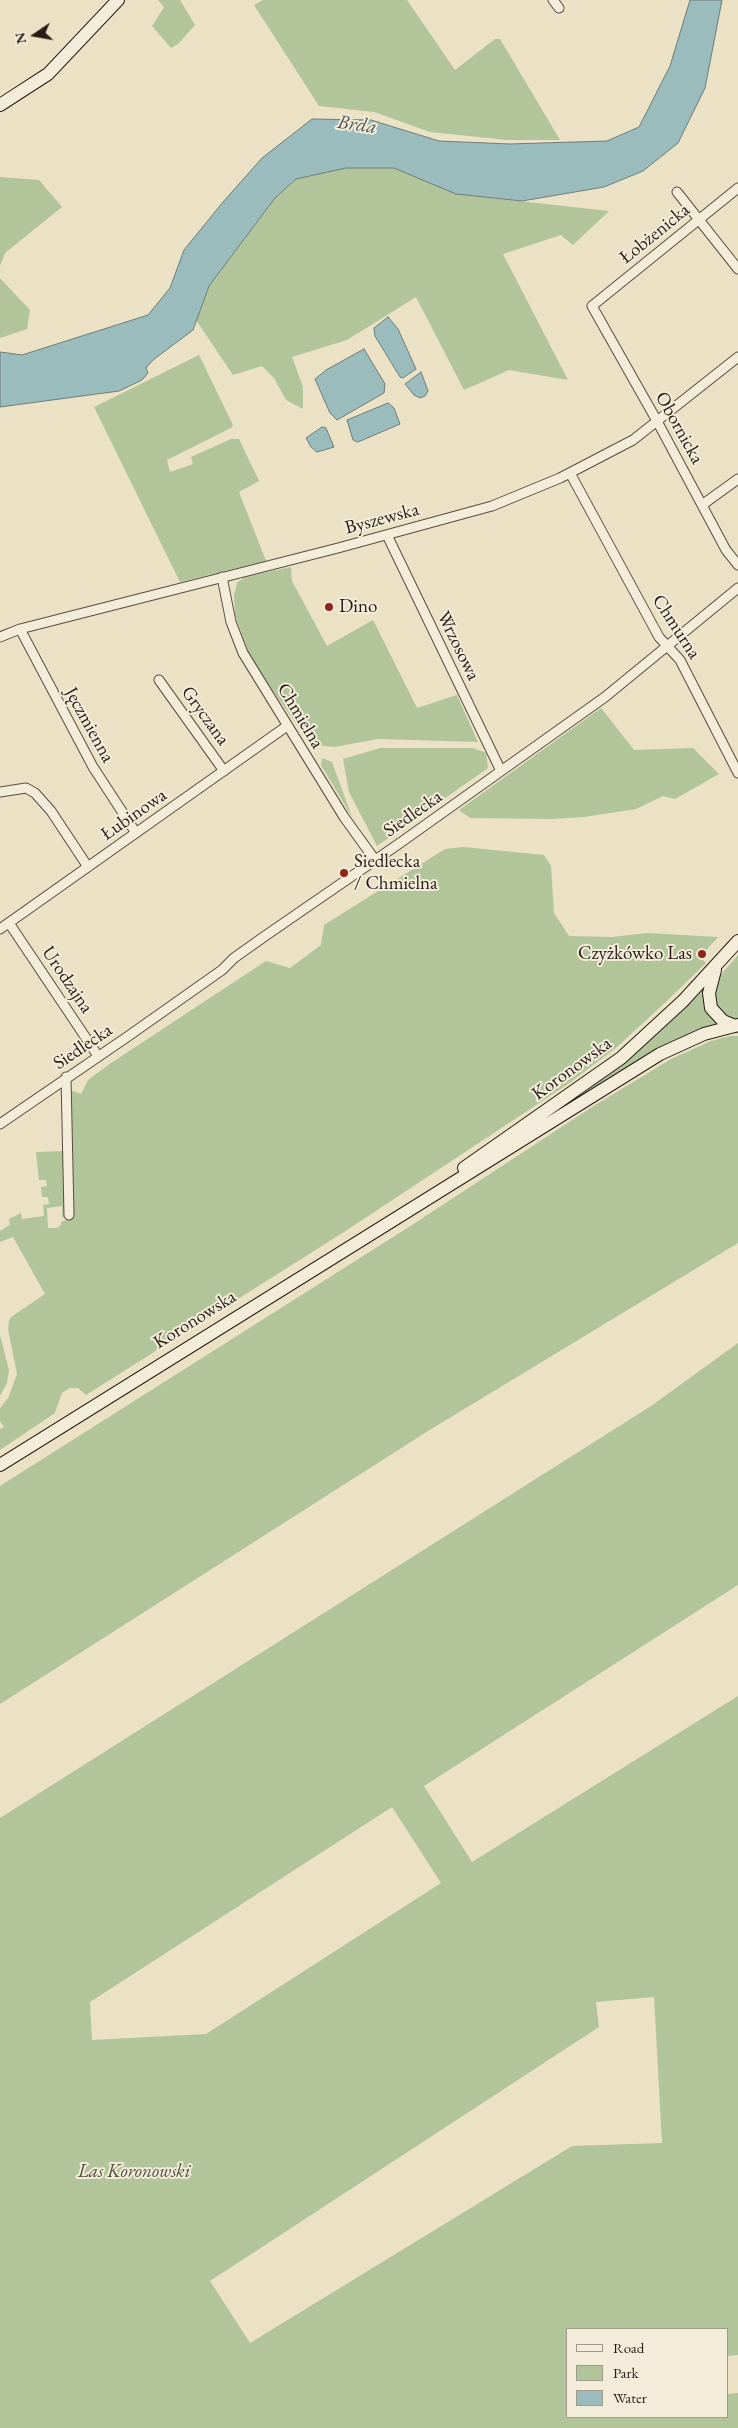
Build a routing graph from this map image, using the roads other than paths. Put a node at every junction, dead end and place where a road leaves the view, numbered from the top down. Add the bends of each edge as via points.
1 (118, 0) edge
2 (0, 104) edge
3 (738, 188) edge
4 (676, 192) dead end
5 (698, 220) junction
6 (738, 269) edge
7 (592, 306) joint
8 (738, 356) edge
9 (657, 421) junction
10 (570, 473) junction
11 (738, 478) edge
12 (702, 505) junction
13 (387, 535) junction
14 (738, 565) edge
15 (222, 577) junction
16 (738, 588) edge
17 (20, 629) junction
18 (0, 637) edge
19 (668, 646) junction
20 (159, 680) dead end
21 (287, 726) junction
22 (224, 771) junction
23 (501, 771) junction
24 (738, 773) edge
25 (0, 792) edge
26 (136, 833) junction
27 (375, 860) junction
28 (88, 867) junction
29 (9, 923) junction
30 (0, 929) edge
31 (738, 941) edge
32 (718, 963) junction
33 (736, 1025) edge
34 (98, 1056) junction
35 (66, 1078) junction
36 (0, 1124) edge
37 (410, 1208) junction
38 (69, 1215) dead end
39 (0, 1465) edge

1 - 2 main road via 48,74
3 - 5 street, Łobżenicka
4 - 5 street
5 - 6 street
5 - 7 street, Łobżenicka
7 - 9 street, Obornicka
8 - 9 street, Byszewska
9 - 10 street, Byszewska via 633,440
9 - 12 street, Obornicka
10 - 13 street, Byszewska via 492,506
10 - 19 street, Chmurna via 658,637
11 - 12 street
12 - 14 street, Obornicka via 726,550
13 - 15 street, Byszewska
13 - 23 street, Wrzosowa
15 - 17 street, Byszewska
15 - 21 street, Chmielna via 234,634
16 - 19 street, Siedlecka
17 - 18 street, Byszewska
17 - 26 street, Jęczmienna via 93,767
19 - 23 street, Siedlecka via 605,697
19 - 24 street, Chmurna via 680,660
20 - 22 street, Gryczana
21 - 22 street, Łubinowa
21 - 27 street, Chmielna
22 - 26 street, Łubinowa
23 - 27 street, Siedlecka
25 - 28 street via 26,788 35,792
26 - 28 street, Łubinowa
27 - 34 street, Siedlecka
28 - 29 street, Łubinowa
29 - 30 street, Łubinowa
29 - 34 street, Urodzajna
31 - 32 main road, Koronowska
32 - 33 main road via 709,1001 717,1017
32 - 37 main road, Koronowska via 683,1001 621,1058
33 - 37 main road, Koronowska via 704,1034 660,1054
34 - 35 street, Siedlecka
35 - 36 street, Siedlecka
35 - 38 street
37 - 39 main road, Koronowska

